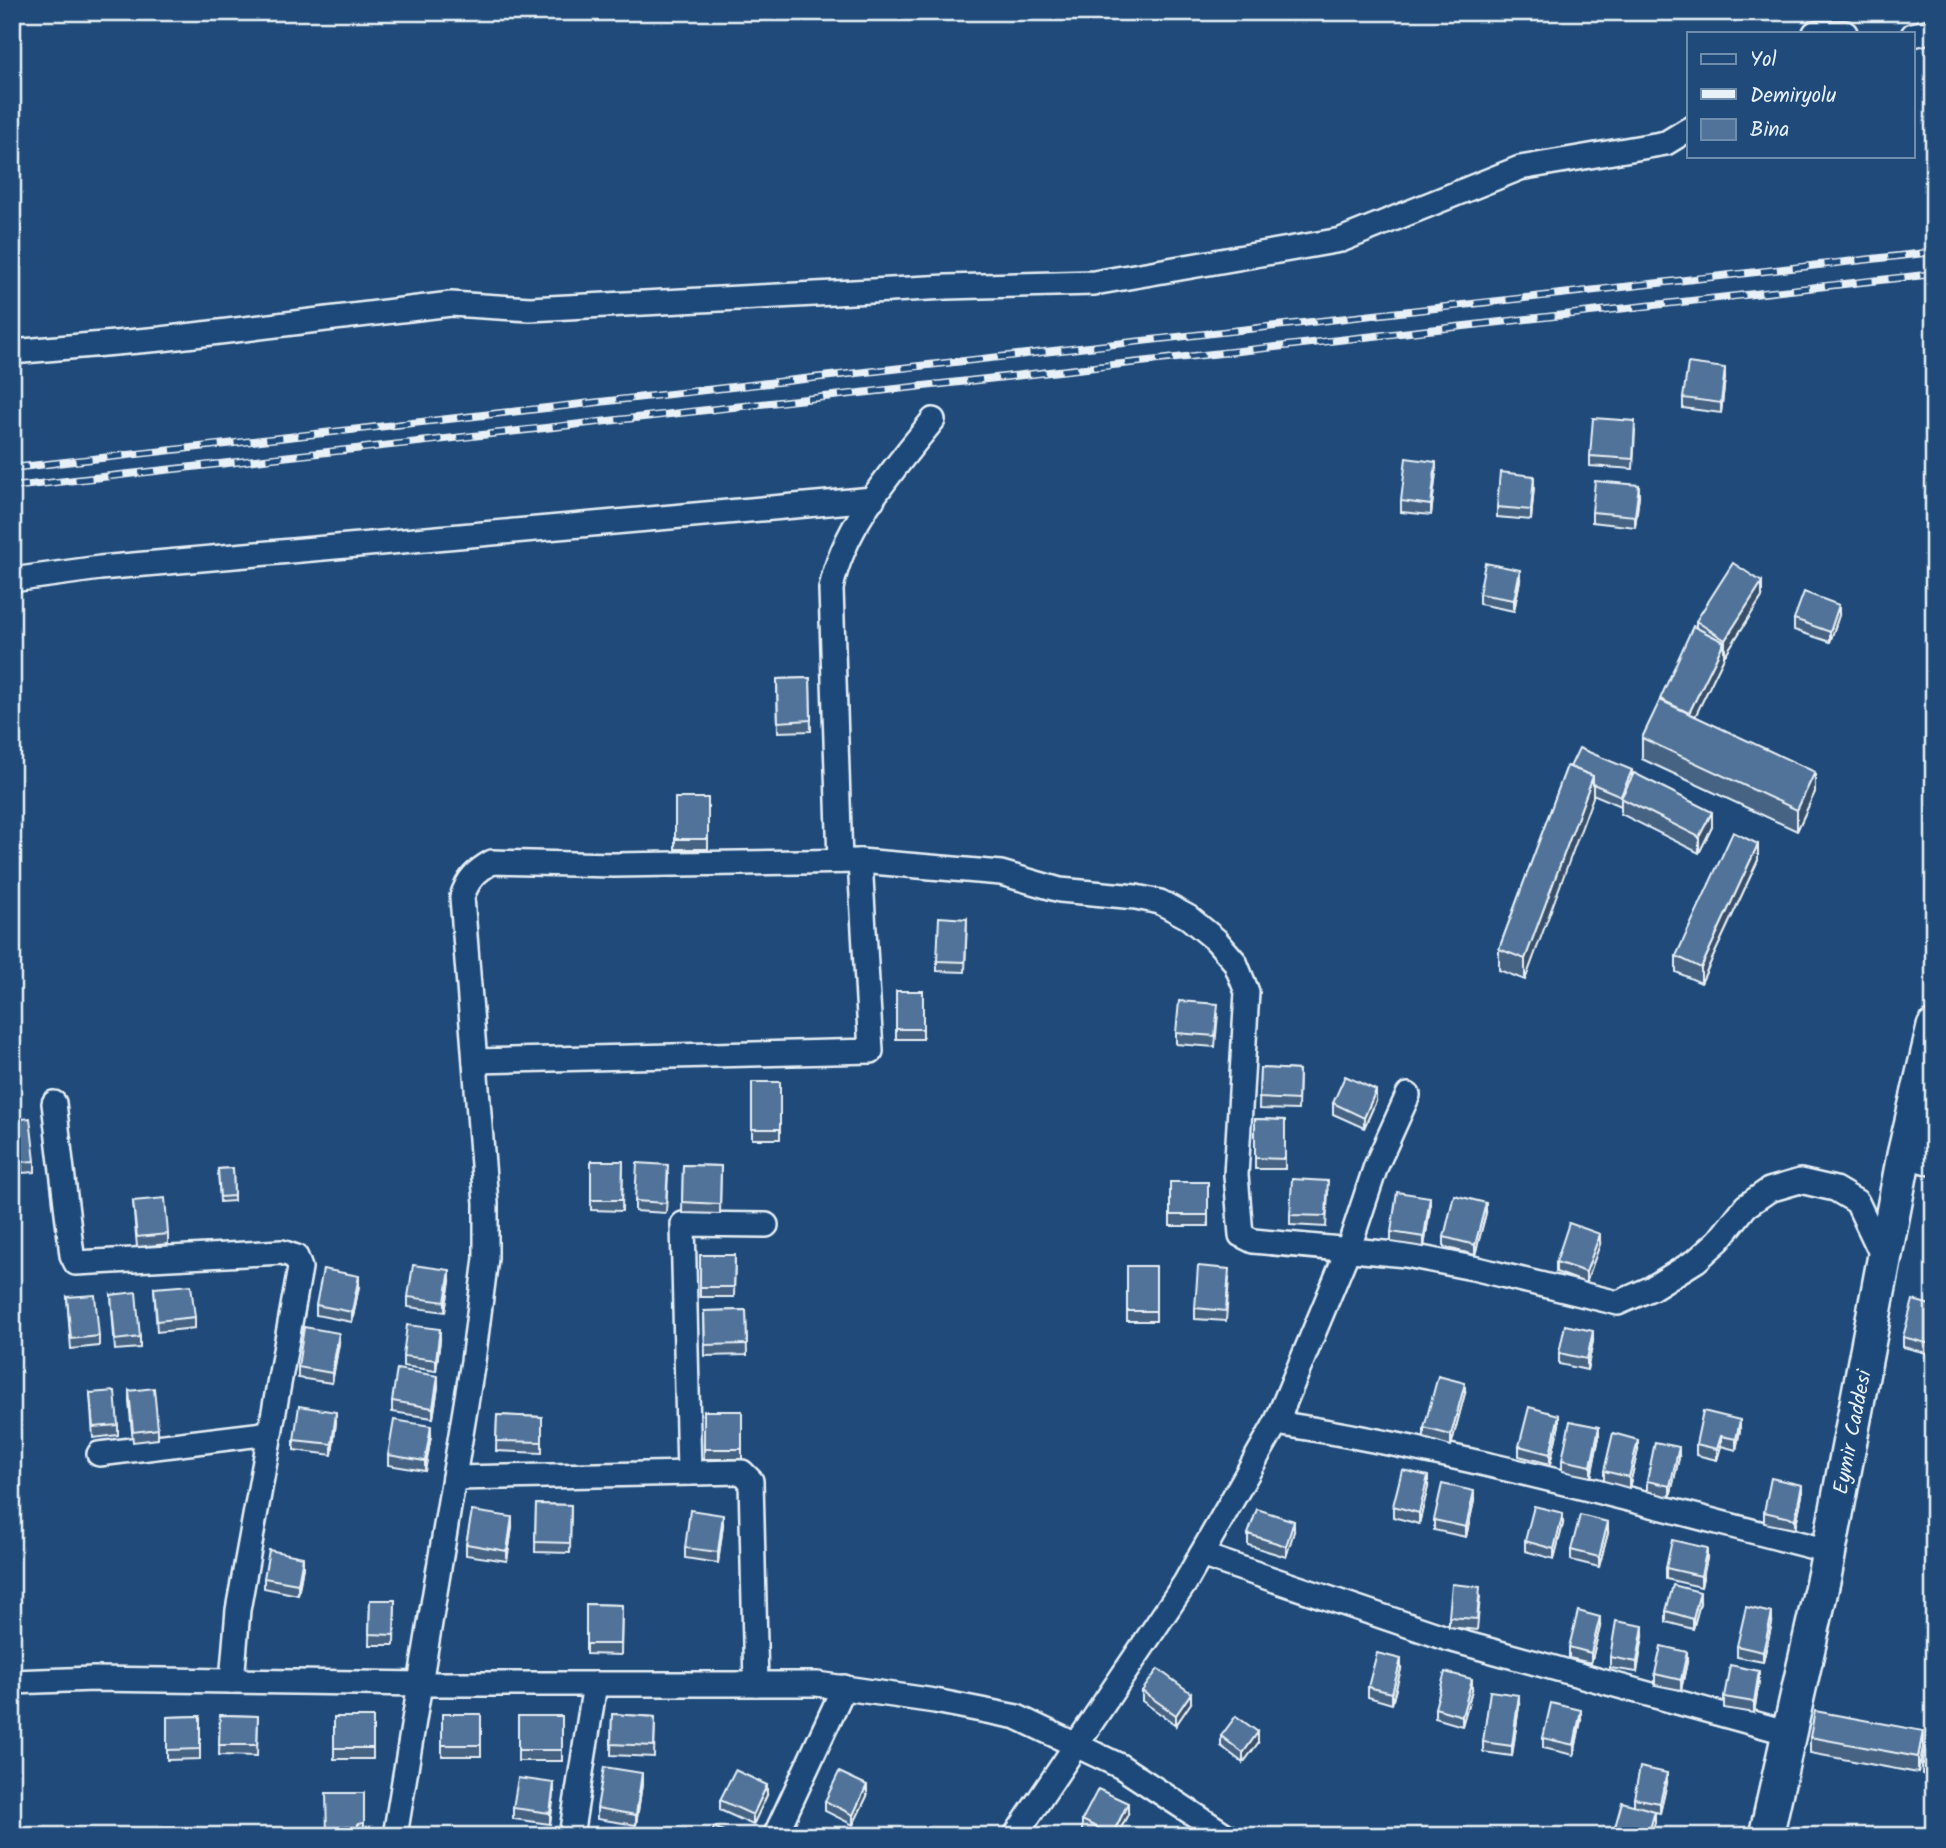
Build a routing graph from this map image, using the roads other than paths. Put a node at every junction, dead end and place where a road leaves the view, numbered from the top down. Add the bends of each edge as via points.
1 (1934, 30) edge
2 (1914, 35) edge
3 (1687, 130) edge
4 (12, 352) edge
5 (933, 420) dead end
6 (873, 499) junction
7 (12, 580) edge
8 (850, 861) junction
9 (1934, 1027) edge
10 (475, 1061) junction
11 (1408, 1095) dead end
12 (54, 1104) dead end
13 (1919, 1160) edge
14 (765, 1225) dead end
15 (1348, 1250) junction
16 (1885, 1261) junction
17 (1276, 1423) junction
18 (270, 1433) junction
19 (99, 1454) dead end
20 (689, 1473) junction
21 (454, 1478) junction
22 (1829, 1550) junction
23 (1201, 1555) junction
24 (232, 1681) junction
25 (12, 1682) edge
26 (422, 1684) junction
27 (595, 1684) junction
28 (756, 1684) junction
29 (844, 1688) junction
30 (1789, 1733) junction
31 (1076, 1744) junction
32 (395, 1836) edge
33 (571, 1836) edge
34 (775, 1836) edge
35 (1015, 1836) edge
36 (1227, 1836) edge
37 (1766, 1836) edge

1 - 2 street
3 - 4 street via 1666,143 1520,168 1341,240 1094,283 530,309 451,304
5 - 6 street
6 - 7 street via 100,568
6 - 8 street via 836,562 831,589
8 - 10 street via 492,862 466,884 462,897
8 - 10 street via 871,1051
8 - 15 street via 1001,873 1060,890 1160,902 1188,917 1235,962 1247,992 1236,1174 1241,1235 1253,1241
9 - 13 main road, Eymir Caddesi
10 - 21 street via 486,1258
11 - 15 street via 1376,1166
12 - 18 street via 76,1263 282,1252 296,1257 300,1268
13 - 16 main road, Eymir Caddesi
14 - 20 street via 682,1224
15 - 16 street via 1473,1268 1618,1303 1697,1260 1746,1206 1769,1190 1800,1181 1835,1189 1857,1202
15 - 17 street
16 - 22 main road, Eymir Caddesi
17 - 22 street via 1497,1466
17 - 23 street
18 - 19 street
18 - 24 street via 239,1610
20 - 21 street
20 - 28 street via 742,1472 751,1481
21 - 26 street
22 - 30 main road, Eymir Caddesi
23 - 30 street via 1450,1639
23 - 31 street
24 - 25 street
24 - 26 street
26 - 27 street
26 - 32 street
27 - 28 street
27 - 33 street
28 - 29 street
29 - 31 street via 1017,1717
29 - 34 street
30 - 37 main road, Eymir Caddesi
31 - 35 street
31 - 36 street via 1120,1766

